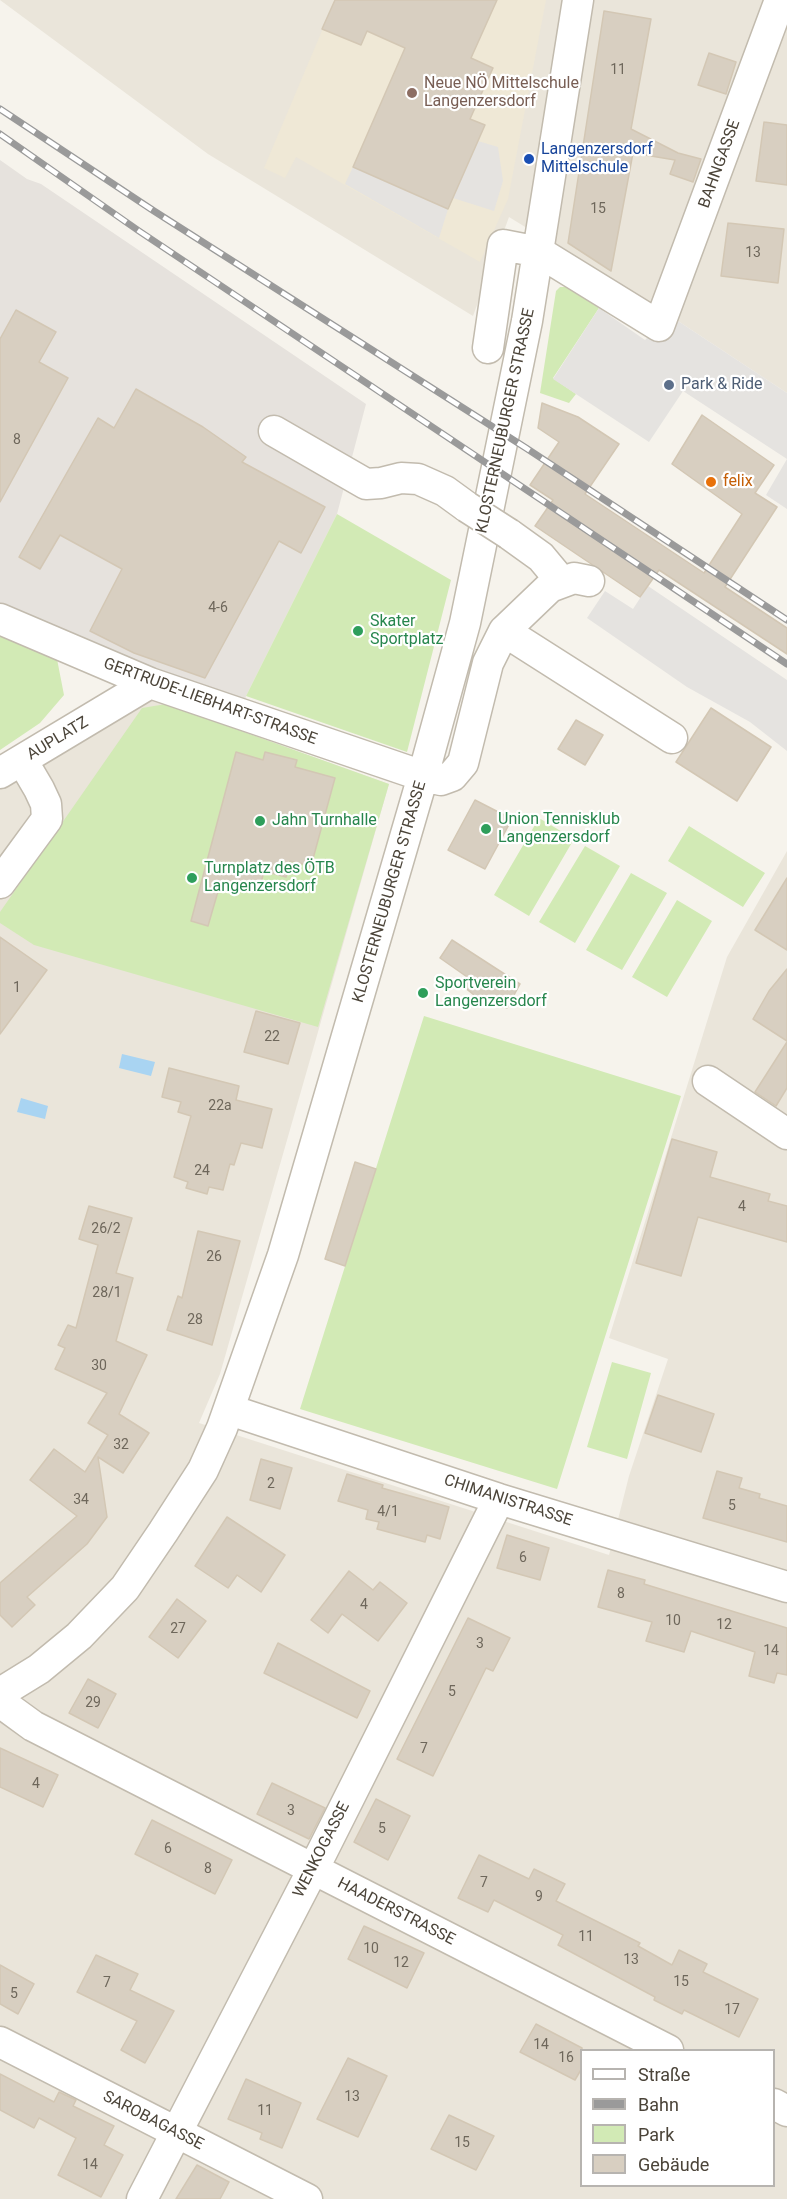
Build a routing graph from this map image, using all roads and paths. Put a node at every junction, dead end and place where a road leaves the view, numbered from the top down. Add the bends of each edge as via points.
1 (578, 0) edge
2 (780, 0) edge
3 (539, 252) junction
4 (488, 348) dead end
5 (274, 431) dead end
6 (0, 619) edge
7 (504, 631) junction
8 (150, 683) junction
9 (672, 738) dead end
10 (11, 766) edge
11 (423, 776) junction
12 (0, 883) edge
13 (708, 1081) dead end
14 (787, 1134) edge
15 (230, 1410) junction
16 (499, 1499) junction
17 (787, 1587) edge
18 (0, 1693) edge
19 (0, 1702) edge
20 (313, 1870) junction
21 (0, 2042) edge
22 (666, 2049) edge
23 (177, 2133) junction
24 (142, 2199) edge
25 (307, 2199) edge

1 - 3 street, KLOSTERNEUBURGER STRASSE
2 - 3 street, BAHNGASSE via 659,326
3 - 4 street via 503,245
3 - 11 street, KLOSTERNEUBURGER STRASSE via 465,623
5 - 7 street, GERTRUDE-LIEBHART-STRASSE, bridge via 366,483 418,479 445,491 575,581 550,587
6 - 8 street, GERTRUDE-LIEBHART-STRASSE
7 - 9 street
7 - 11 street, GERTRUDE-LIEBHART-STRASSE via 488,663 463,764 452,776 441,780
8 - 10 street, AUPLATZ
8 - 11 street, GERTRUDE-LIEBHART-STRASSE
10 - 12 street, AUPLATZ via 39,789 47,819
11 - 15 street, KLOSTERNEUBURGER STRASSE via 283,1255
13 - 14 street
15 - 16 street, CHIMANISTRASSE
15 - 18 street, KLOSTERNEUBURGER STRASSE via 204,1470 125,1588 79,1636 39,1669
16 - 17 street, CHIMANISTRASSE
16 - 20 street, WENKOGASSE
19 - 20 street, HAADERSTRASSE via 33,1726
20 - 22 street, HAADERSTRASSE
20 - 23 street, WENKOGASSE
21 - 23 street, SAROBAGASSE
23 - 24 street, WENKOGASSE
23 - 25 street, SAROBAGASSE

